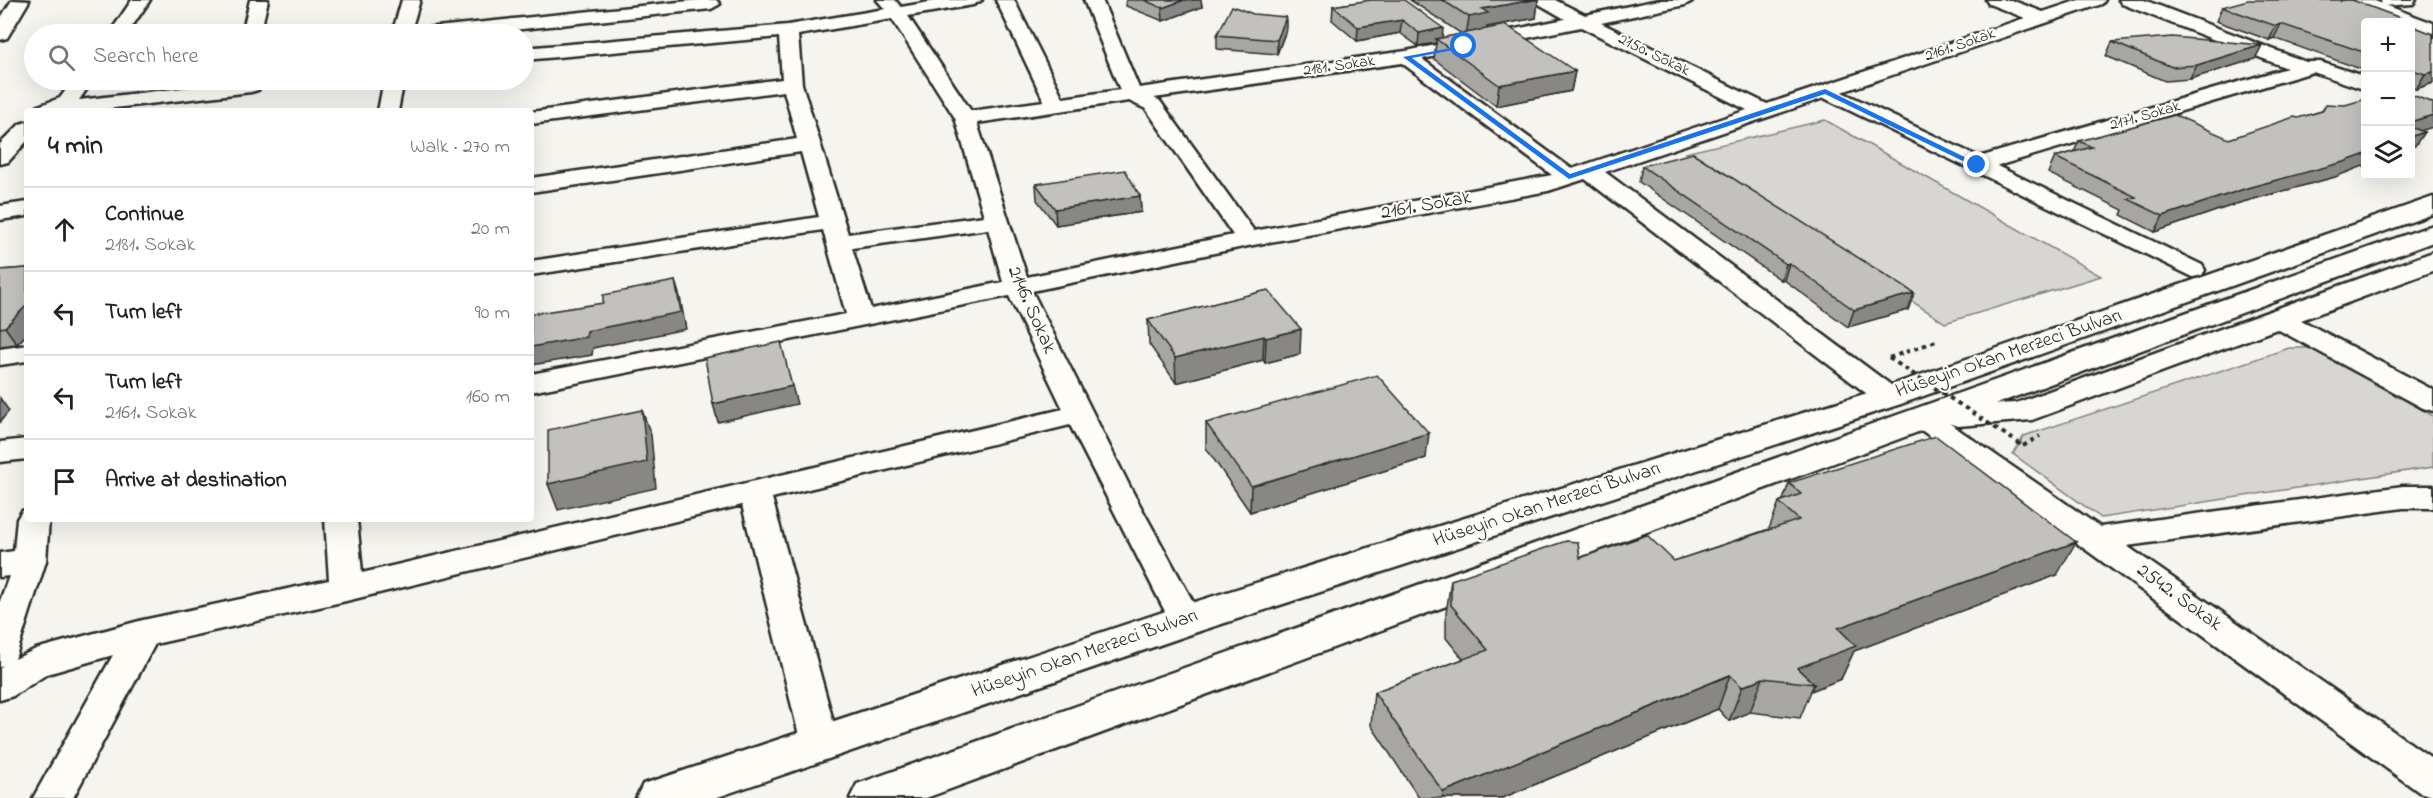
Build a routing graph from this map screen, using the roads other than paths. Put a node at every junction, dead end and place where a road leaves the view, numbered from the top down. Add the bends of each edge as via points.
1 (141, 0) edge
2 (259, 0) edge
3 (1005, 0) edge
4 (1093, 0) edge
5 (1541, 0) edge
6 (1685, 0) edge
7 (1995, 0) edge
8 (2096, 0) edge
9 (2128, 0) edge
10 (2353, 0) edge
11 (23, 1) edge
12 (416, 1) edge
13 (965, 1) edge
14 (2392, 1) edge
15 (710, 2) edge
16 (0, 6) edge
17 (891, 6) edge
18 (2042, 18) junction
19 (2433, 20) edge
20 (1585, 21) junction
21 (125, 24) edge
22 (253, 24) edge
23 (406, 24) edge
24 (515, 24) edge
25 (2433, 30) edge
26 (788, 31) junction
27 (1445, 33) edge
28 (0, 34) edge
29 (718, 35) junction
30 (1464, 46) junction
31 (534, 53) edge
32 (1406, 57) junction
33 (2309, 67) junction
34 (2361, 83) edge
35 (792, 84) junction
36 (76, 90) edge
37 (200, 90) edge
38 (248, 90) edge
39 (392, 90) edge
40 (1825, 91) junction
41 (1132, 95) junction
42 (1057, 106) junction
43 (50, 108) edge
44 (60, 108) edge
45 (233, 108) edge
46 (389, 108) edge
47 (1765, 111) junction
48 (534, 118) edge
49 (965, 118) junction
50 (24, 131) edge
51 (808, 144) junction
52 (24, 155) edge
53 (0, 157) edge
54 (1977, 165) junction
55 (1579, 174) junction
56 (534, 185) edge
57 (2433, 188) edge
58 (2433, 205) edge
59 (24, 209) edge
60 (0, 213) edge
61 (996, 221) junction
62 (836, 232) junction
63 (2433, 233) edge
64 (1248, 239) junction
65 (2433, 261) edge
66 (534, 268) edge
67 (2193, 270) junction
68 (1017, 288) junction
69 (2277, 318) junction
70 (861, 319) junction
71 (24, 353) edge
72 (0, 357) edge
73 (534, 382) edge
74 (1889, 396) junction
75 (2433, 402) edge
76 (1079, 414) junction
77 (1923, 417) junction
78 (24, 449) edge
79 (0, 452) edge
80 (754, 490) junction
81 (2418, 497) edge
82 (2433, 515) edge
83 (32, 522) edge
84 (340, 522) edge
85 (2096, 539) junction
86 (15, 563) edge
87 (346, 589) junction
88 (1186, 620) junction
89 (143, 633) junction
90 (0, 653) edge
91 (0, 686) edge
92 (820, 743) junction
93 (2433, 780) edge
94 (53, 798) edge
95 (659, 798) edge
96 (873, 798) edge

1 - 21 street
2 - 22 street
3 - 42 street
4 - 41 street
5 - 20 street, 2150. Sokak
6 - 20 street, 2181. Sokak
7 - 18 street
8 - 18 street, 2161. Sokak
9 - 33 street
10 - 25 main road
11 - 16 street
11 - 28 street
12 - 23 street
13 - 17 street
14 - 19 main road
15 - 24 street
15 - 29 street
17 - 26 street
17 - 49 street, 2146. Sokak
18 - 40 street, 2161. Sokak
20 - 30 street, 2181. Sokak
20 - 47 street, 2150. Sokak
26 - 29 street
26 - 35 street
27 - 30 street
29 - 31 street
30 - 32 street, 2181. Sokak
32 - 41 street, 2181. Sokak
32 - 55 street
33 - 34 street
33 - 54 street, 2171. Sokak
35 - 48 street
35 - 51 street
36 - 43 street via 67,102
37 - 44 street
38 - 45 street
39 - 46 street
40 - 47 street, 2161. Sokak
40 - 54 street
41 - 42 street, 2181. Sokak
41 - 64 street via 1153,105
42 - 49 street, 2181. Sokak
47 - 55 street, 2161. Sokak
49 - 61 street, 2146. Sokak
50 - 53 street
51 - 56 street
51 - 62 street
52 - 53 street
54 - 67 street
55 - 64 street, 2161. Sokak via 1548,184
55 - 74 street
57 - 67 main road
58 - 74 main road, Hüseyin Okan Merzeci Bulvarı
59 - 60 street
61 - 62 street
61 - 68 street, 2146. Sokak
62 - 66 street
62 - 70 street
63 - 77 main road, Hüseyin Okan Merzeci Bulvarı
64 - 68 street, 2161. Sokak
65 - 69 main road
67 - 74 main road via 1922,363
68 - 70 street, 2161. Sokak
68 - 76 street, 2146. Sokak
69 - 75 street
69 - 77 main road via 2020,413
70 - 73 street, 2161. Sokak
71 - 72 street
74 - 88 main road, Hüseyin Okan Merzeci Bulvarı
76 - 80 street
76 - 88 street, 2146. Sokak
77 - 85 street, 2542. Sokak
77 - 96 main road, Hüseyin Okan Merzeci Bulvarı
78 - 79 street
80 - 87 street
80 - 92 street
81 - 82 street
81 - 85 street
83 - 86 street
84 - 87 street
85 - 93 street, 2542. Sokak
86 - 90 street
87 - 89 street
88 - 92 main road, Hüseyin Okan Merzeci Bulvarı
89 - 91 street via 36,663
89 - 94 street
92 - 95 main road, Hüseyin Okan Merzeci Bulvarı

